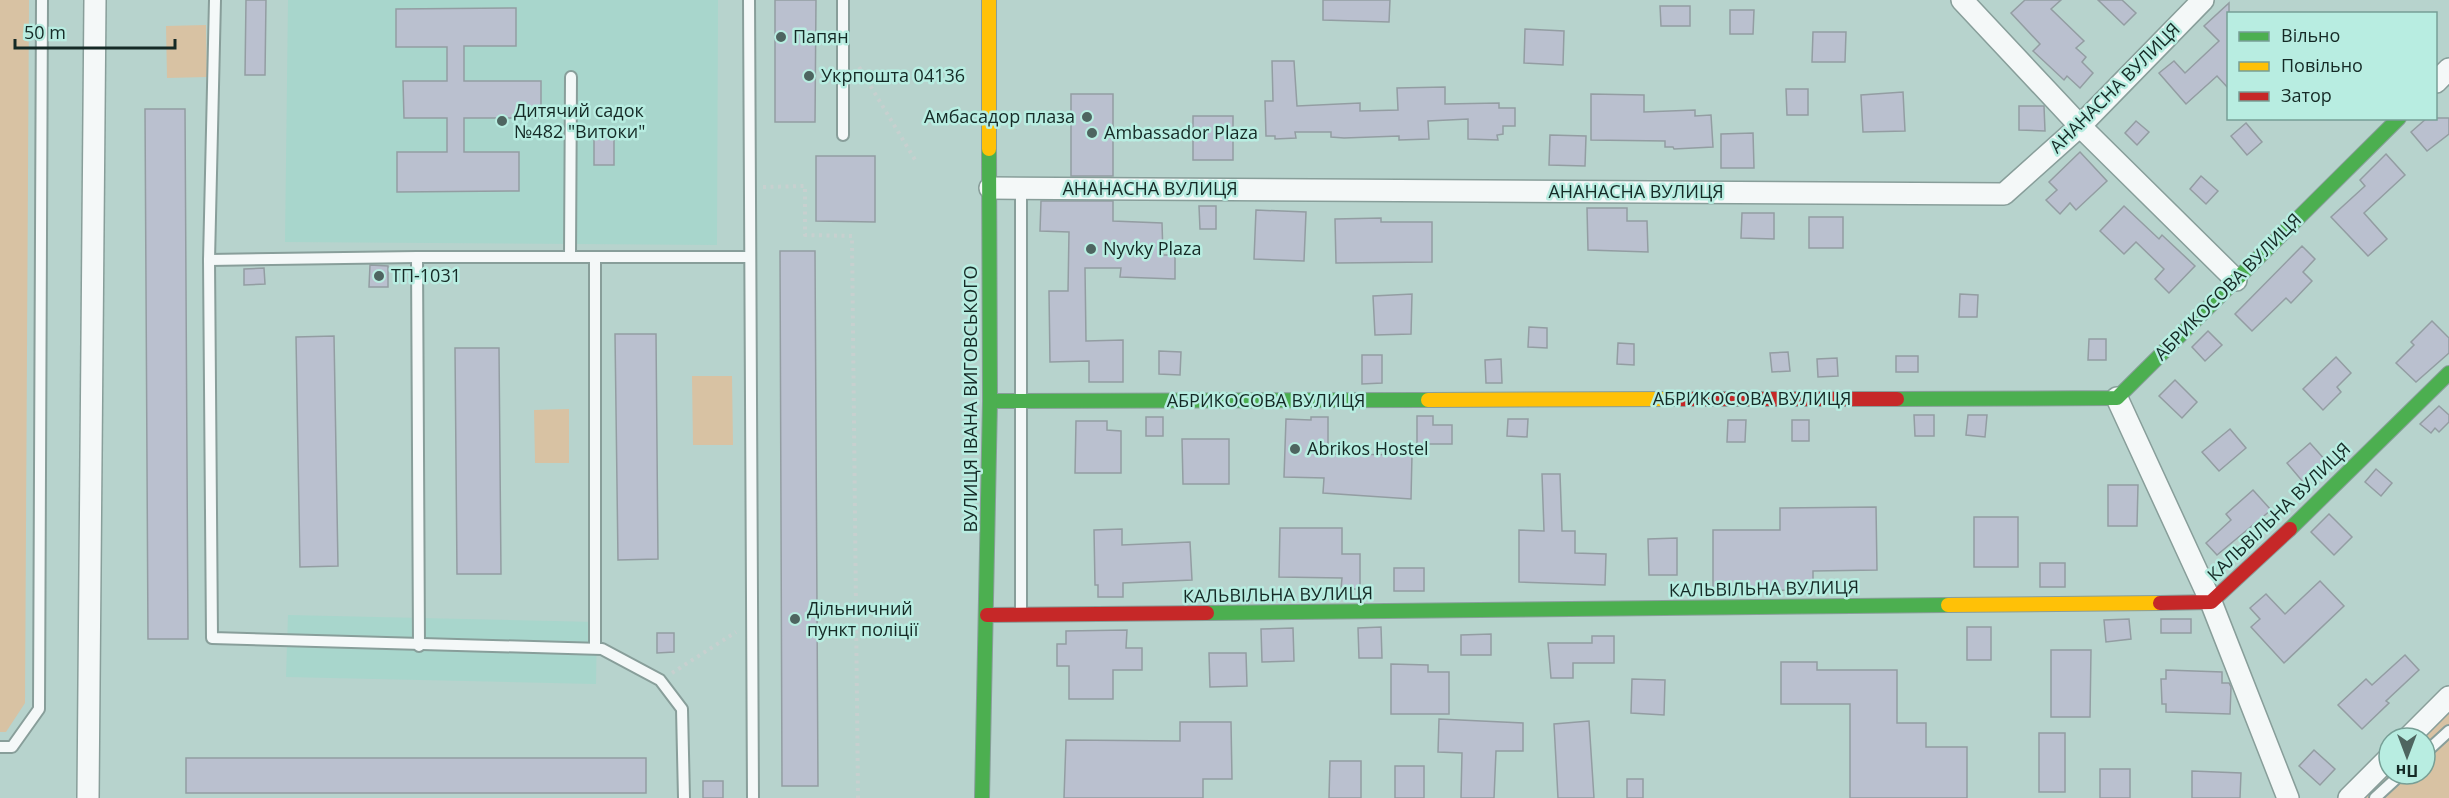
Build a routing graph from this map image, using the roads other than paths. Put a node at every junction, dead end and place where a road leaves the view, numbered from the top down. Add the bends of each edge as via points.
1 (42, 0) edge
2 (95, 0) edge
3 (215, 0) edge
4 (749, 0) edge
5 (843, 0) edge
6 (990, 0) edge
7 (1962, 0) edge
8 (2204, 0) edge
9 (2449, 69) edge
10 (571, 77) dead end
11 (2437, 81) edge
12 (2397, 120) edge
13 (2080, 126) junction
14 (843, 135) dead end
15 (990, 188) junction
16 (1021, 188) junction
17 (417, 257) junction
18 (570, 257) junction
19 (595, 257) junction
20 (750, 257) junction
21 (209, 260) junction
22 (2236, 280) junction
23 (2449, 373) edge
24 (2117, 398) junction
25 (990, 401) junction
26 (1020, 401) junction
27 (2211, 602) junction
28 (987, 615) junction
29 (1021, 616) junction
30 (419, 646) junction
31 (595, 648) junction
32 (2449, 697) edge
33 (2420, 726) edge
34 (2449, 731) edge
35 (2437, 742) edge
36 (0, 747) edge
37 (2377, 770) edge
38 (2388, 786) edge
39 (88, 798) edge
40 (684, 798) edge
41 (753, 798) edge
42 (982, 798) edge
43 (2288, 798) edge
44 (2349, 798) edge
45 (2375, 798) edge

1 - 36 lane via 39,709 12,747
2 - 39 street
3 - 21 lane
4 - 20 lane
5 - 14 lane
6 - 15 street, ВУЛИЦЯ ІВАНА ВИГОВСЬКОГО
7 - 13 street
8 - 13 street, АНАНАСНА ВУЛИЦЯ
9 - 11 street
10 - 18 lane
12 - 22 street, АБРИКОСОВА ВУЛИЦЯ
13 - 16 street, АНАНАСНА ВУЛИЦЯ via 2004,194
13 - 22 street
15 - 16 street, АНАНАСНА ВУЛИЦЯ
15 - 25 street, ВУЛИЦЯ ІВАНА ВИГОВСЬКОГО
16 - 26 lane
17 - 18 lane
17 - 21 lane
17 - 30 lane
18 - 19 lane
19 - 20 lane
19 - 31 lane
20 - 41 lane
21 - 30 lane via 212,638
22 - 24 street, АБРИКОСОВА ВУЛИЦЯ
23 - 27 street, КАЛЬВІЛЬНА ВУЛИЦЯ
24 - 26 street, АБРИКОСОВА ВУЛИЦЯ
24 - 27 street
25 - 26 street, АБРИКОСОВА ВУЛИЦЯ
25 - 28 street, ВУЛИЦЯ ІВАНА ВИГОВСЬКОГО
26 - 29 lane
27 - 29 street, КАЛЬВІЛЬНА ВУЛИЦЯ
27 - 43 street
28 - 29 street, КАЛЬВІЛЬНА ВУЛИЦЯ
28 - 42 street, ВУЛИЦЯ ІВАНА ВИГОВСЬКОГО
30 - 31 lane
31 - 40 lane via 660,680 682,709
32 - 33 street
34 - 35 lane
37 - 44 street
38 - 45 lane

